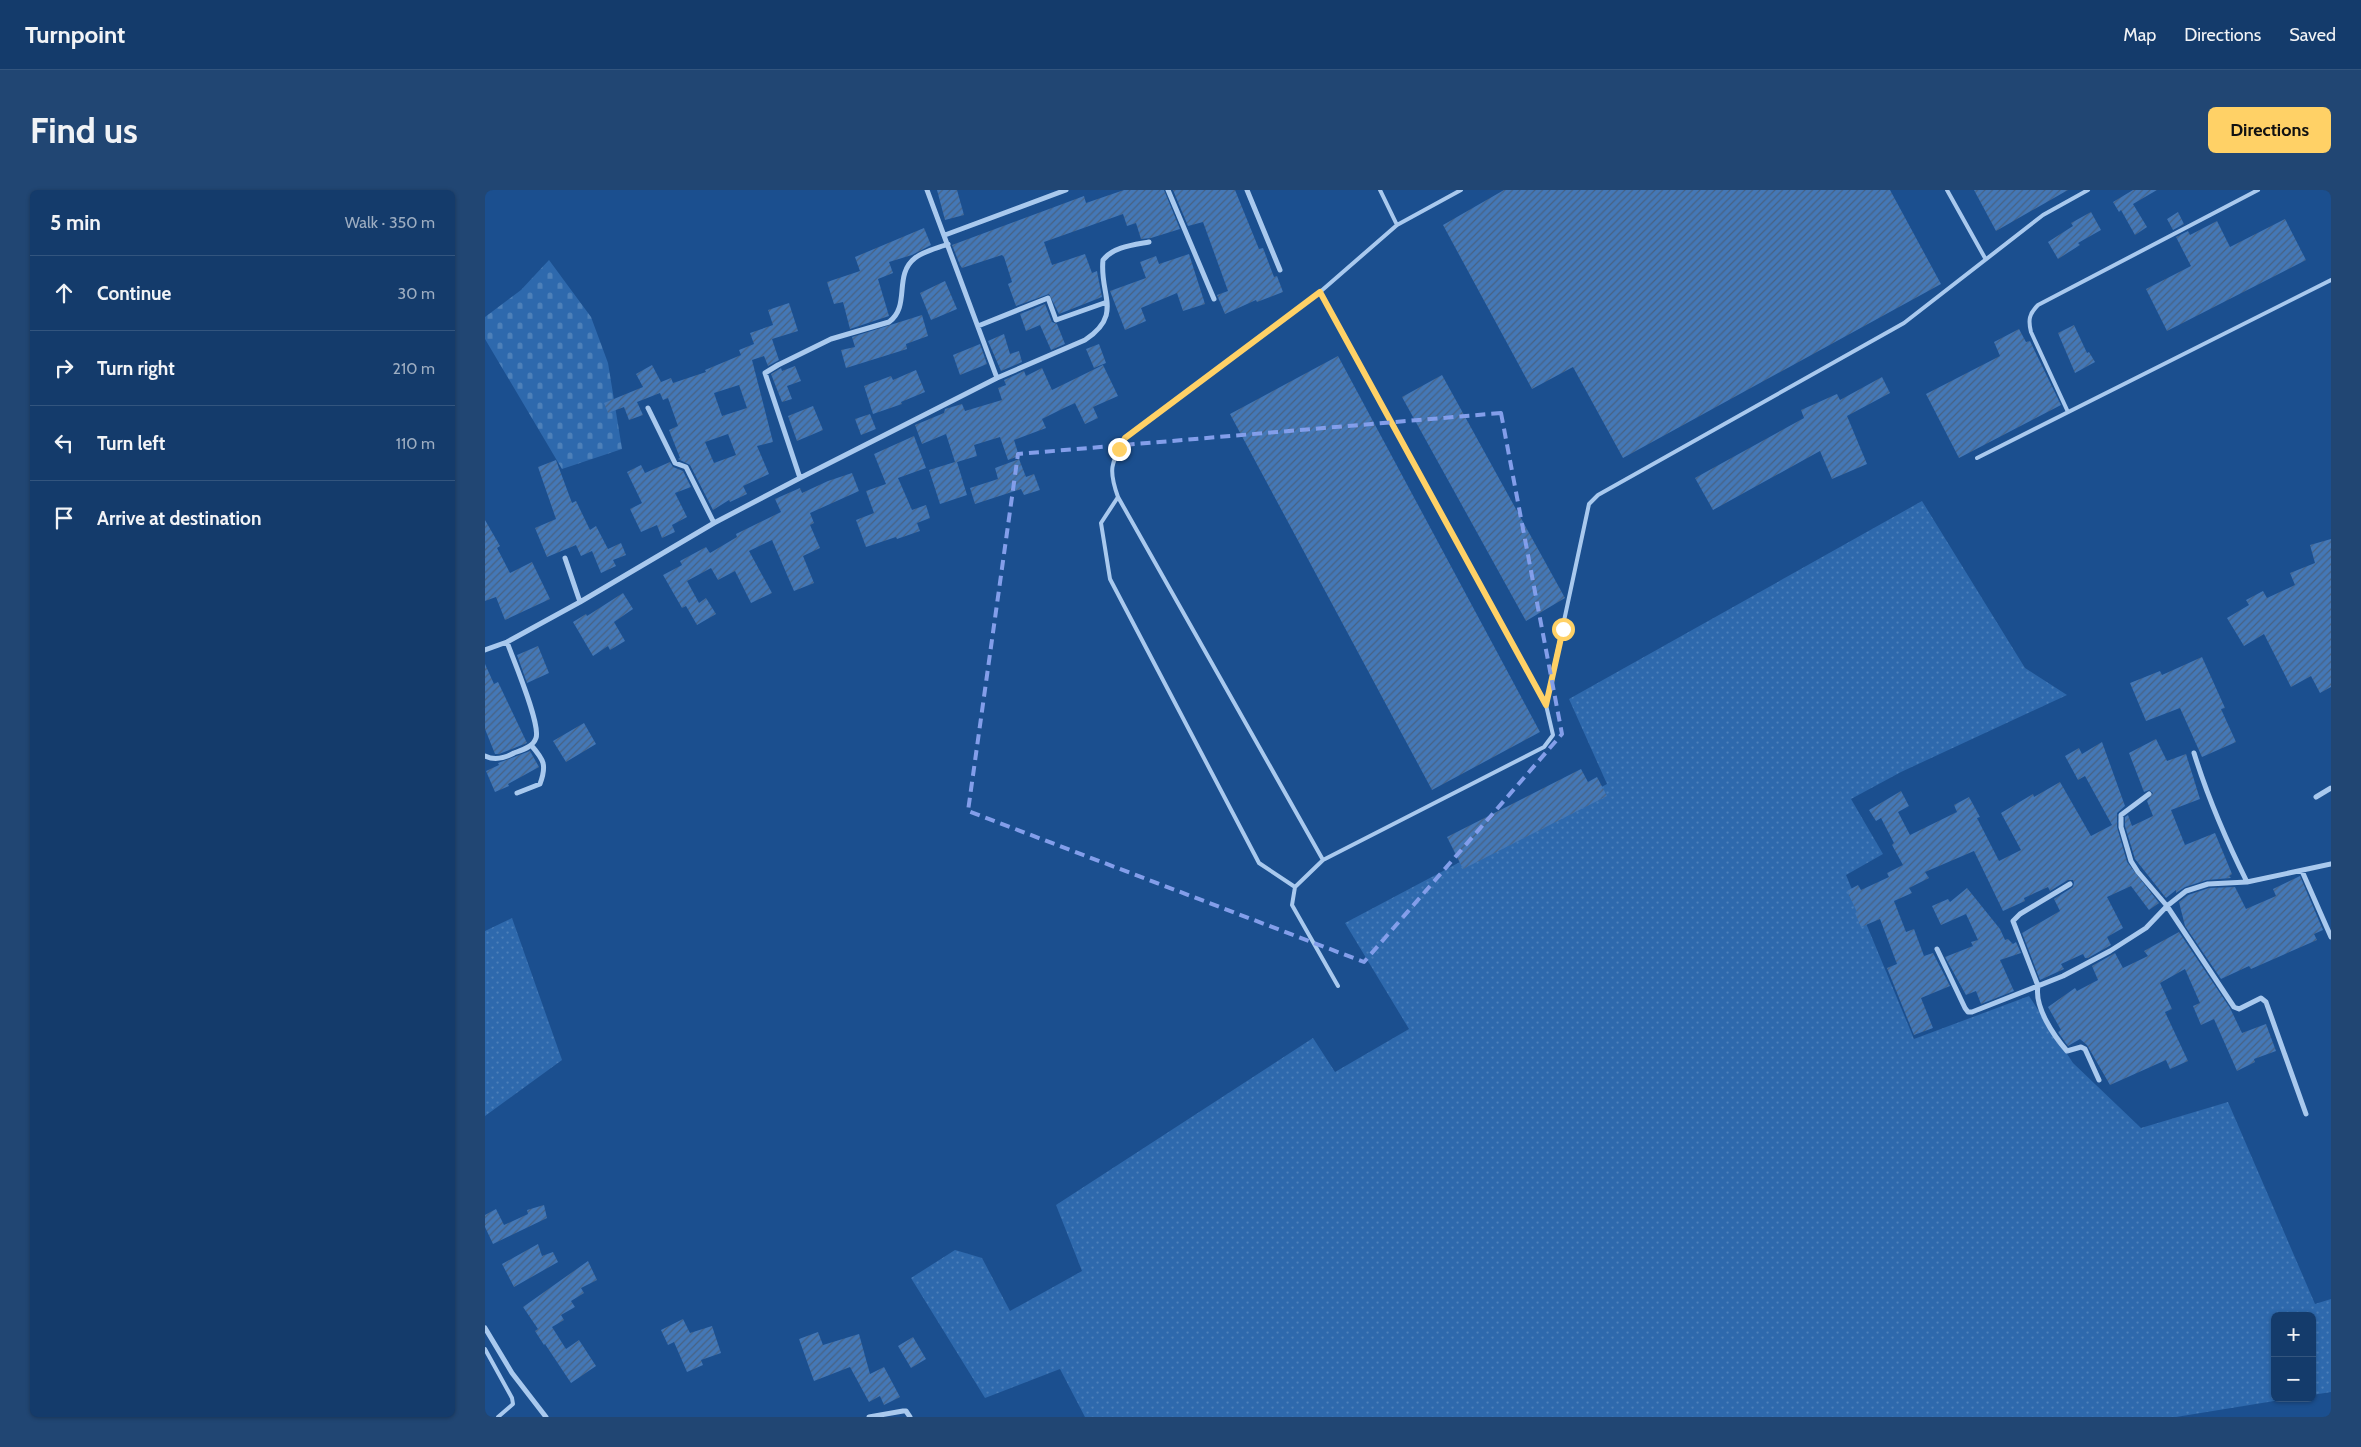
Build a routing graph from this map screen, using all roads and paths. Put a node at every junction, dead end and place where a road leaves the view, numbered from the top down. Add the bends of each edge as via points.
1 (927, 190) edge
2 (1066, 190) edge
3 (1168, 190) edge
4 (1247, 190) edge
5 (1381, 190) edge
6 (1461, 190) edge
7 (1947, 190) edge
8 (2088, 190) edge
9 (2258, 190) edge
10 (1397, 225) junction
11 (945, 235) junction
12 (1149, 242) dead end
13 (948, 244) junction
14 (1985, 258) junction
15 (1280, 270) dead end
16 (2331, 280) edge
17 (1320, 292) junction
18 (1214, 299) dead end
19 (1107, 302) junction
20 (978, 326) junction
21 (997, 378) junction
22 (648, 408) dead end
23 (2068, 412) junction
24 (1977, 458) dead end
25 (800, 478) junction
26 (1118, 497) junction
27 (714, 523) junction
28 (565, 558) dead end
29 (580, 602) junction
30 (507, 642) junction
31 (485, 650) edge
32 (1546, 705) junction
33 (531, 746) junction
34 (2194, 753) dead end
35 (485, 756) edge
36 (2331, 788) edge
37 (517, 793) dead end
38 (2149, 794) dead end
39 (2316, 797) dead end
40 (1323, 860) junction
41 (2331, 864) edge
42 (2302, 871) junction
43 (2247, 882) junction
44 (2070, 884) dead end
45 (1295, 887) junction
46 (2167, 906) junction
47 (2331, 938) edge
48 (1937, 949) dead end
49 (1338, 986) dead end
50 (2038, 986) junction
51 (2099, 1080) dead end
52 (2306, 1114) dead end
53 (485, 1328) edge
54 (485, 1349) edge
55 (498, 1417) edge
56 (546, 1417) edge
57 (869, 1417) edge
58 (910, 1417) edge

1 - 11 street
2 - 11 street
3 - 18 street
4 - 15 street
5 - 10 lane
6 - 10 lane
7 - 14 lane
8 - 14 lane via 2043,215
9 - 23 lane via 2030,312 2031,332
10 - 17 lane
11 - 13 street
12 - 19 street via 1115,250 1103,260
13 - 20 street
13 - 25 street via 916,257 908,266 895,318 831,339 765,373
14 - 32 lane via 1904,323 1608,489 1589,504
16 - 23 lane
17 - 26 lane via 1125,438 1113,459 1111,476
17 - 32 lane
19 - 20 street via 1056,320 1048,298
19 - 21 street via 1103,324 1097,332 1075,346
20 - 21 street
21 - 25 street
22 - 27 street via 675,463 686,467
23 - 24 lane
25 - 27 street
26 - 40 lane
26 - 45 lane via 1101,524 1110,579 1259,863
27 - 29 street
28 - 29 street
29 - 30 street
30 - 31 street
30 - 33 street via 536,723 536,738
32 - 40 lane via 1553,735 1545,747
33 - 35 street via 496,759
33 - 37 street via 541,757 545,770 540,784
34 - 43 street via 2207,794
36 - 39 street
38 - 46 street via 2121,815 2121,827 2131,861
40 - 45 lane
41 - 42 street
42 - 43 street
42 - 47 street
43 - 46 street via 2208,884 2186,891
44 - 50 street via 2013,921
45 - 49 lane via 1292,905
46 - 50 street via 2146,928 2110,951
46 - 52 street via 2234,1007 2239,1009 2261,998 2266,1002
48 - 50 street via 1968,1012
50 - 51 street via 2038,1006 2065,1049 2069,1052 2081,1046 2085,1049
53 - 56 street via 512,1374
54 - 55 lane via 512,1398 513,1404
57 - 58 street via 903,1410

